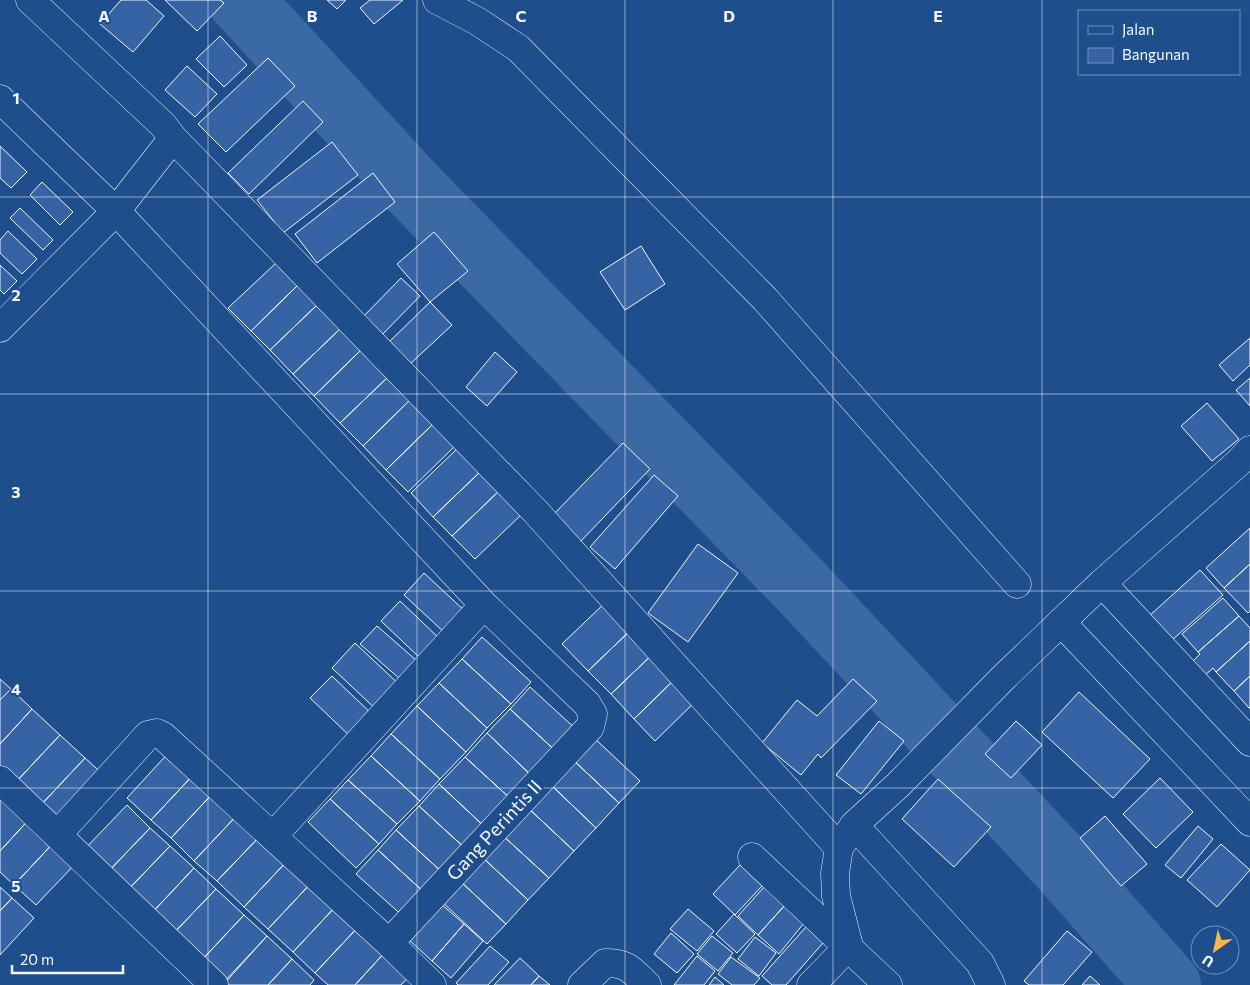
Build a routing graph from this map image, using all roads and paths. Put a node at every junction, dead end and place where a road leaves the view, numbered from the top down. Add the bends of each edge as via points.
1 (30, 0) edge
2 (437, 0) edge
3 (0, 99) edge
4 (173, 138) junction
5 (116, 211) junction
6 (0, 328) edge
7 (1246, 463) edge
8 (1102, 583) junction
9 (1017, 584) dead end
10 (484, 605) junction
11 (1061, 622) junction
12 (1250, 742) edge
13 (0, 780) edge
14 (1250, 822) edge
15 (854, 825) junction
16 (57, 835) junction
17 (273, 836) junction
18 (839, 848) junction
19 (752, 857) dead end
20 (389, 943) junction
21 (849, 946) junction
22 (214, 985) edge
23 (432, 985) edge
24 (582, 985) edge
25 (647, 985) edge
26 (811, 985) edge
27 (888, 985) edge
28 (991, 985) edge

1 - 4 street
2 - 9 street via 518,48 765,299
3 - 5 street
4 - 5 street
4 - 18 street via 535,511
5 - 6 street
5 - 10 street
7 - 8 street
8 - 11 street
8 - 12 street
10 - 17 street
10 - 20 street, Gang Perintis II via 588,704 593,714 590,726
11 - 14 street
11 - 15 street
13 - 16 street
15 - 18 street
15 - 28 street via 980,964
16 - 17 street via 148,736 156,733
16 - 22 street
17 - 20 street
18 - 21 street via 836,896
19 - 21 street
20 - 23 street
21 - 26 street
21 - 27 street
24 - 25 street via 605,963 621,963

